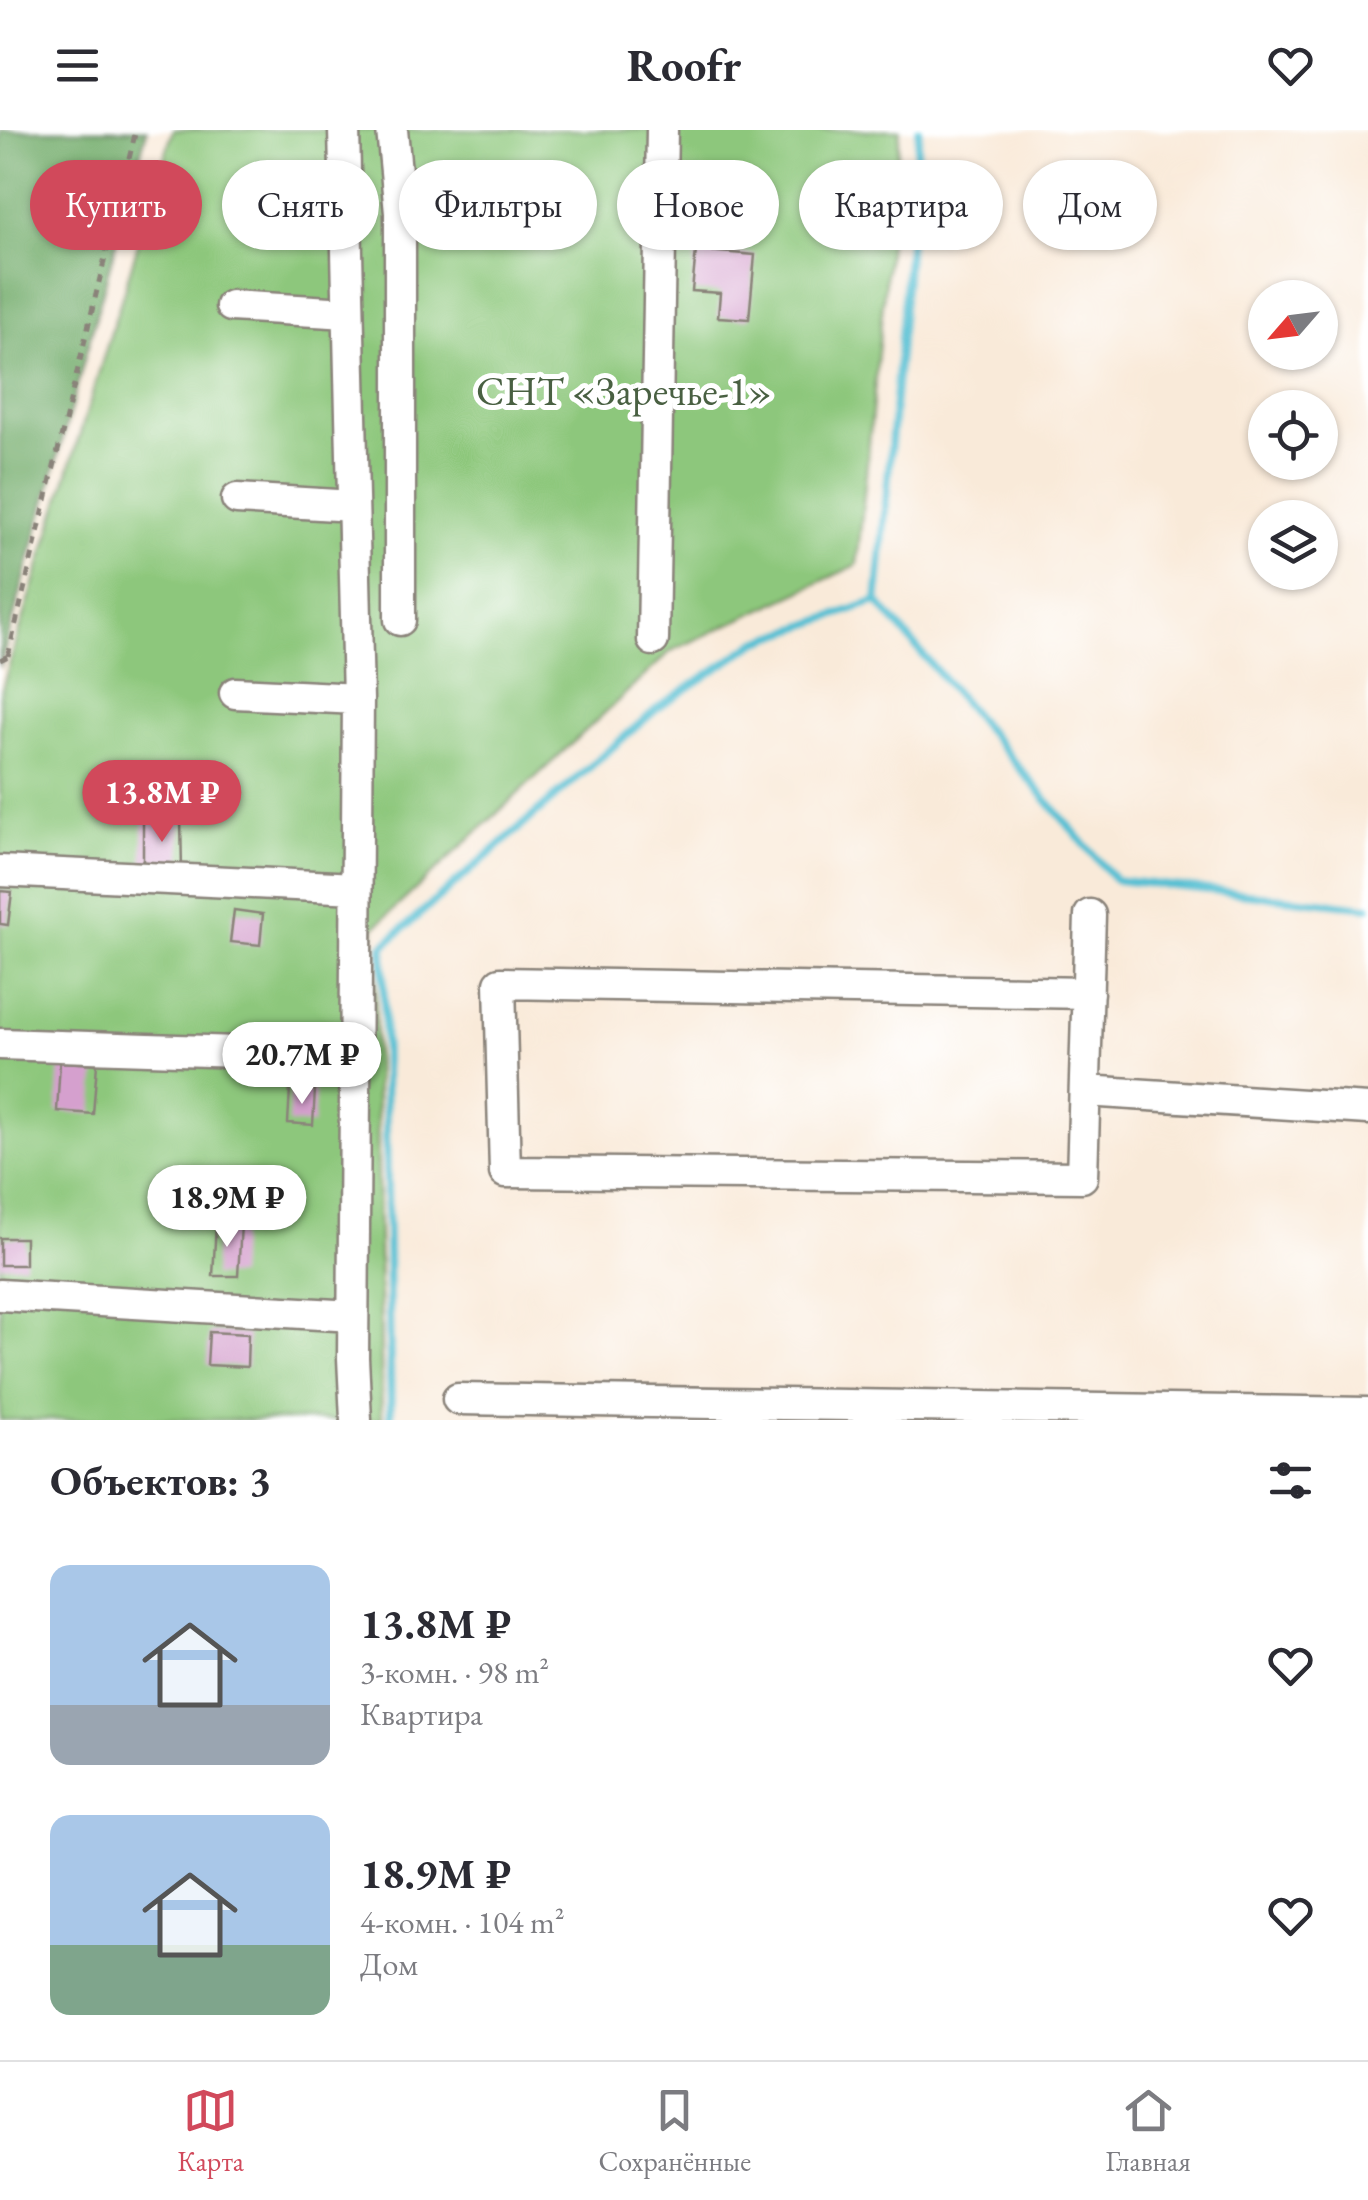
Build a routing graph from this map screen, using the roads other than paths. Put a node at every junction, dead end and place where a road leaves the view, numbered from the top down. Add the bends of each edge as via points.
1 (344, 130) edge
2 (392, 130) edge
3 (662, 130) edge
4 (231, 306) dead end
5 (348, 313) junction
6 (237, 500) dead end
7 (353, 506) junction
8 (400, 620) dead end
9 (653, 640) dead end
10 (235, 693) dead end
11 (358, 698) junction
12 (0, 871) edge
13 (356, 888) junction
14 (1090, 915) dead end
15 (1088, 993) junction
16 (0, 1044) edge
17 (355, 1056) junction
18 (1084, 1091) junction
19 (1368, 1109) edge
20 (0, 1295) edge
21 (353, 1316) junction
22 (458, 1399) dead end
23 (629, 1414) edge
24 (1368, 1414) edge
25 (356, 1420) edge

1 - 5 lane
2 - 8 lane via 400,213
3 - 9 lane
4 - 5 lane
5 - 7 lane
6 - 7 lane
7 - 11 lane
10 - 11 lane
11 - 13 lane
12 - 13 lane
13 - 17 lane
14 - 15 lane
15 - 18 lane
15 - 18 lane via 500,983 505,1172 1082,1177
16 - 17 lane
17 - 21 lane
18 - 19 lane
20 - 21 lane
21 - 25 lane
22 - 23 lane
23 - 24 lane

